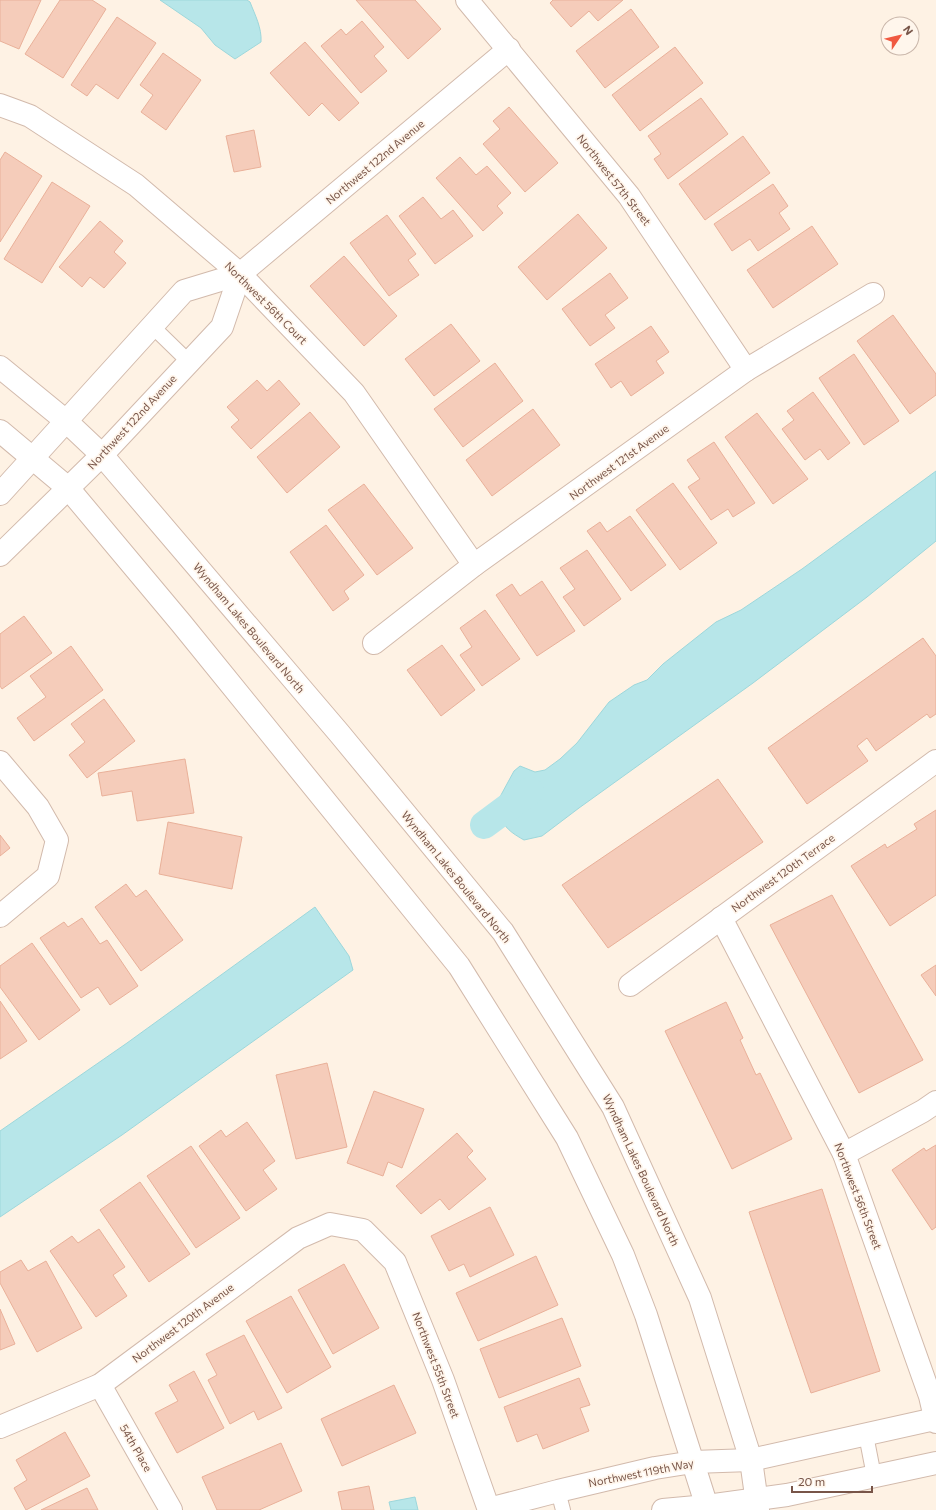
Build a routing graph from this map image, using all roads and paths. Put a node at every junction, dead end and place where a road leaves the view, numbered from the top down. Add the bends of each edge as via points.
1 (467, 0) edge
2 (509, 49) junction
3 (0, 105) edge
4 (240, 274) junction
5 (873, 294) dead end
6 (152, 326) junction
7 (189, 362) junction
8 (0, 367) edge
9 (746, 370) junction
10 (66, 421) junction
11 (0, 431) edge
12 (102, 455) junction
13 (33, 459) junction
14 (68, 488) junction
15 (0, 494) edge
16 (0, 555) edge
17 (474, 565) junction
18 (374, 643) dead end
19 (936, 761) edge
20 (0, 762) edge
21 (0, 916) edge
22 (721, 918) junction
23 (630, 985) dead end
24 (936, 1102) edge
25 (844, 1154) junction
26 (363, 1230) joint
27 (100, 1385) junction
28 (933, 1395) edge
29 (936, 1420) edge
30 (0, 1427) edge
31 (866, 1435) junction
32 (751, 1460) junction
33 (693, 1462) junction
34 (936, 1463) edge
35 (874, 1476) junction
36 (560, 1500) edge
37 (758, 1504) edge
38 (708, 1508) edge
39 (489, 1509) edge
40 (172, 1510) edge
41 (663, 1510) edge

1 - 2 street, Northwest 57th Street
2 - 4 street, Northwest 122nd Avenue
2 - 9 street, Northwest 57th Street via 629,196
3 - 4 street, Northwest 56th Court via 30,116 136,185
4 - 6 street, Northwest 122nd Avenue via 184,291
4 - 7 street, Northwest 122nd Avenue via 222,327
4 - 17 street, Northwest 56th Court via 354,393
5 - 9 street, Northwest 121st Avenue
6 - 7 lane
6 - 10 street, Northwest 122nd Avenue
7 - 12 street, Northwest 122nd Avenue
8 - 10 street, Wyndham Lakes Boulevard North
9 - 17 street, Northwest 121st Avenue
10 - 12 street, Wyndham Lakes Boulevard North
10 - 13 street, Northwest 122nd Avenue
11 - 13 street
12 - 14 street, Northwest 122nd Avenue
12 - 32 street, Wyndham Lakes Boulevard North via 339,733 503,932 613,1107 700,1298
13 - 14 street
13 - 15 street, Northwest 122nd Avenue
14 - 16 street, Northwest 122nd Avenue
14 - 33 street via 459,966 567,1138 623,1255 646,1315
17 - 18 street, Northwest 121st Avenue
19 - 22 street, Northwest 120th Terrace
20 - 21 street via 38,807 57,840 48,876
22 - 23 street, Northwest 120th Terrace
22 - 25 street, Northwest 56th Street
24 - 25 street
25 - 28 street, Northwest 56th Street
26 - 27 street, Northwest 120th Avenue via 330,1224 298,1238
26 - 39 street, Northwest 55th Street via 395,1262 443,1380
27 - 30 street, Northwest 120th Avenue
27 - 40 street, 54th Place
28 - 29 street, Northwest 56th Street
29 - 31 street, Northwest 119th Way
31 - 32 street, Northwest 119th Way
31 - 35 lane
32 - 33 street, Northwest 119th Way
32 - 37 street, Wyndham Lakes Boulevard North
33 - 36 street, Northwest 119th Way via 655,1468
33 - 38 street
34 - 35 street
35 - 37 street
36 - 39 street, Northwest 119th Way
37 - 38 street
38 - 41 street

